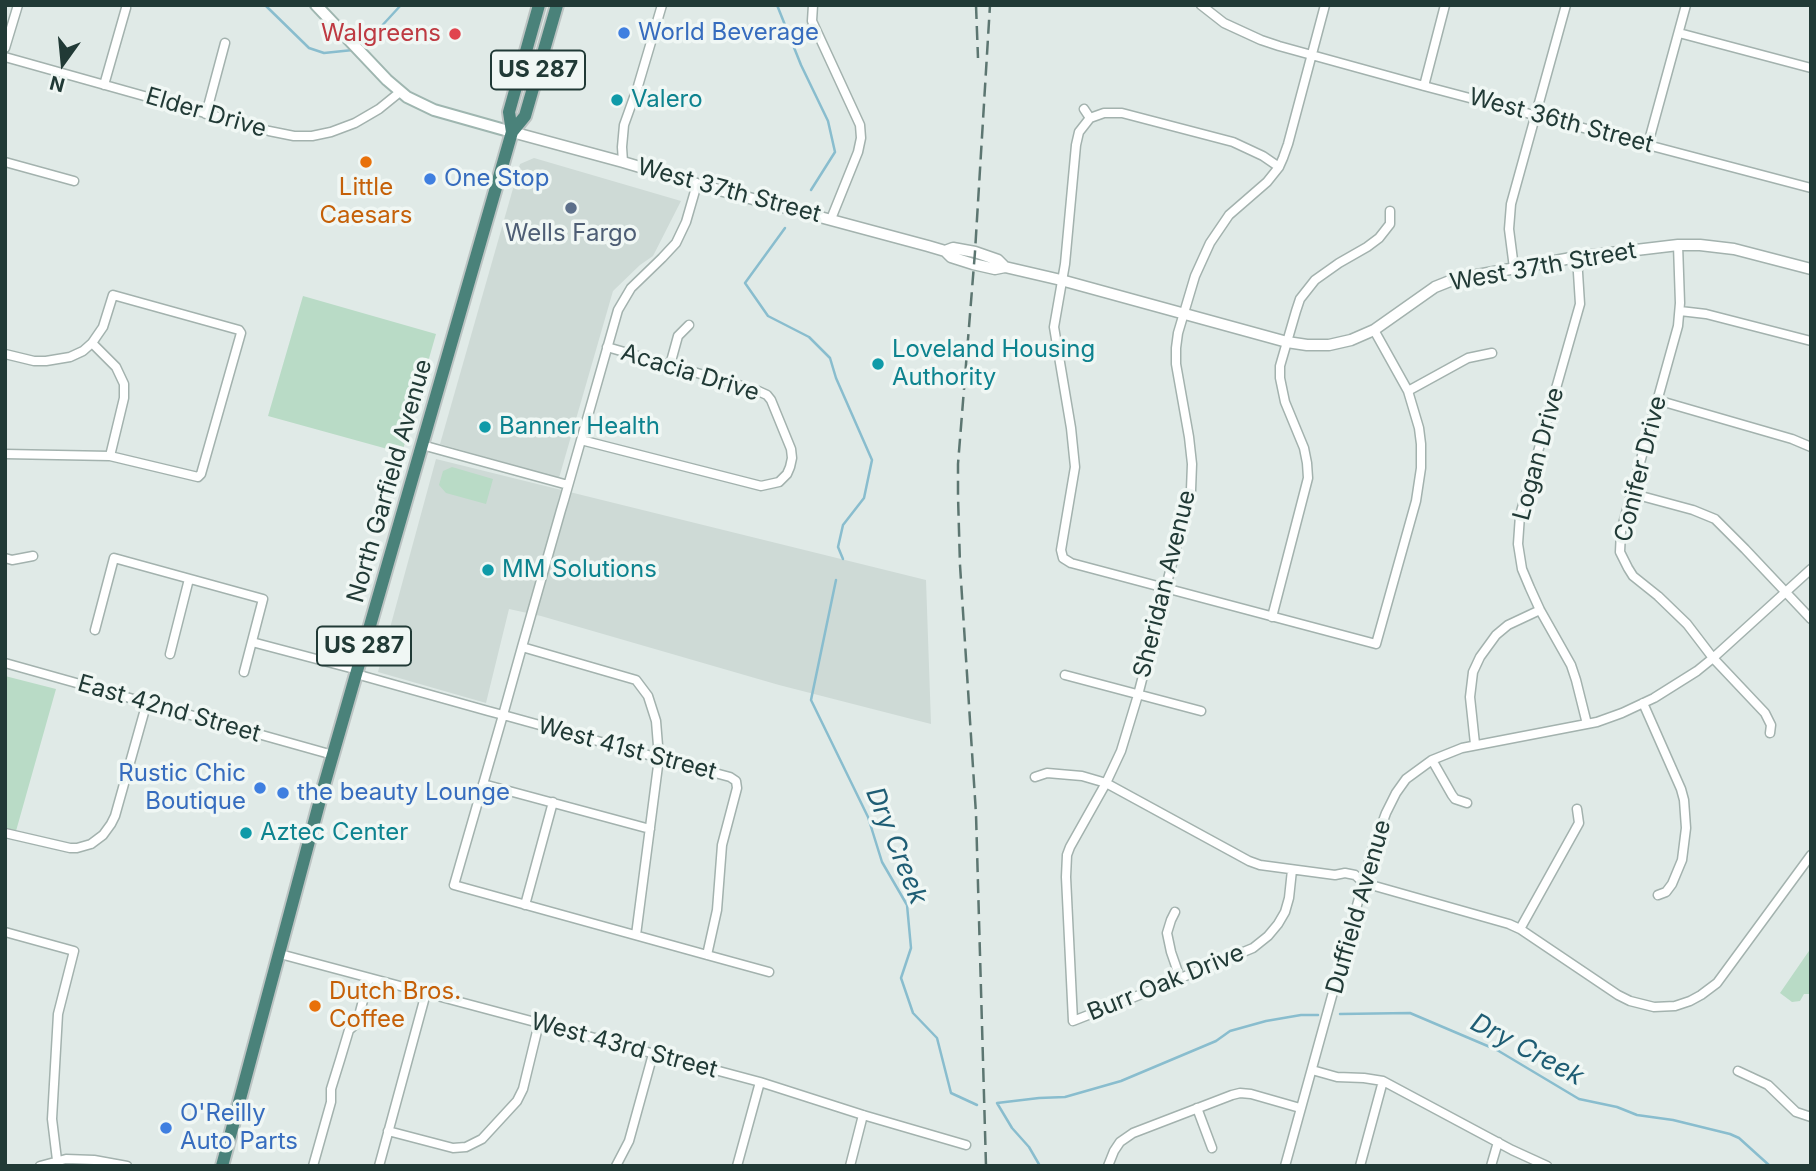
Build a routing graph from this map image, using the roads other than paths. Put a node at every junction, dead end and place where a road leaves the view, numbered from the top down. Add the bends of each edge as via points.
1 (18, 5) edge
2 (316, 5) edge
3 (539, 5) edge
4 (557, 5) edge
5 (662, 5) edge
6 (813, 5) edge
7 (1200, 5) edge
8 (1325, 5) edge
9 (1446, 5) edge
10 (1566, 5) edge
11 (1686, 5) edge
12 (126, 8) dead end
13 (1679, 33) junction
14 (225, 43) dead end
15 (5, 48) edge
16 (1312, 55) junction
17 (5, 57) edge
18 (1811, 68) edge
19 (104, 85) junction
20 (1424, 86) junction
21 (400, 92) junction
22 (1084, 109) dead end
23 (206, 114) junction
24 (1536, 114) junction
25 (1090, 118) junction
26 (512, 132) junction
27 (1648, 144) junction
28 (5, 162) edge
29 (623, 162) junction
30 (1279, 167) junction
31 (74, 181) dead end
32 (697, 184) junction
33 (1811, 188) edge
34 (1390, 211) dead end
35 (831, 219) junction
36 (1678, 245) junction
37 (1577, 257) junction
38 (1514, 268) junction
39 (1811, 269) edge
40 (1061, 280) junction
41 (1680, 311) junction
42 (1184, 313) junction
43 (690, 325) dead end
44 (1374, 330) junction
45 (1811, 341) edge
46 (1287, 342) junction
47 (92, 343) junction
48 (607, 347) junction
49 (1492, 353) dead end
50 (5, 354) edge
51 (670, 365) junction
52 (1408, 391) junction
53 (1657, 401) junction
54 (581, 440) junction
55 (422, 445) junction
56 (1811, 447) edge
57 (5, 454) edge
58 (110, 456) junction
59 (568, 485) junction
60 (1630, 493) junction
61 (33, 556) dead end
62 (5, 558) edge
63 (1811, 569) edge
64 (189, 579) junction
65 (1166, 589) junction
66 (1784, 592) junction
67 (1540, 610) junction
68 (1272, 617) junction
69 (1811, 620) edge
70 (95, 630) dead end
71 (252, 642) junction
72 (522, 648) junction
73 (170, 654) dead end
74 (1713, 658) junction
75 (5, 663) edge
76 (244, 672) dead end
77 (357, 672) junction
78 (1065, 675) dead end
79 (1138, 695) junction
80 (147, 702) junction
81 (1643, 703) junction
82 (1201, 711) dead end
83 (503, 715) junction
84 (1587, 724) junction
85 (1770, 733) dead end
86 (1475, 744) junction
87 (333, 755) junction
88 (659, 758) junction
89 (1432, 760) junction
90 (1035, 777) dead end
91 (483, 783) junction
92 (1106, 783) junction
93 (553, 802) junction
94 (1467, 803) dead end
95 (1577, 809) dead end
96 (650, 829) junction
97 (5, 833) edge
98 (1811, 855) edge
99 (1292, 870) junction
100 (1364, 883) junction
101 (1658, 895) dead end
102 (525, 905) junction
103 (1175, 912) dead end
104 (1520, 929) junction
105 (5, 932) edge
106 (636, 935) junction
107 (280, 954) junction
108 (706, 955) junction
109 (769, 972) dead end
110 (369, 978) junction
111 (1180, 978) junction
112 (426, 993) junction
113 (1073, 1021) joint
114 (540, 1023) junction
115 (653, 1054) junction
116 (1312, 1070) junction
117 (1738, 1070) dead end
118 (1383, 1081) junction
119 (760, 1082) junction
120 (1197, 1108) junction
121 (1300, 1108) junction
122 (863, 1115) junction
123 (1811, 1117) edge
124 (388, 1131) junction
125 (1498, 1142) junction
126 (965, 1145) dead end
127 (1212, 1149) dead end
128 (57, 1160) junction
129 (40, 1166) edge
130 (127, 1166) edge
131 (222, 1166) edge
132 (313, 1166) edge
133 (379, 1166) edge
134 (616, 1166) edge
135 (737, 1166) edge
136 (850, 1166) edge
137 (1108, 1166) edge
138 (1285, 1166) edge
139 (1360, 1166) edge
140 (1491, 1166) edge
141 (1547, 1166) edge

1 - 15 street
2 - 21 main road
3 - 26 highway, North Garfield Avenue / US 287 via 509,112
4 - 26 highway, North Garfield Avenue / US 287 via 525,116
5 - 29 street via 624,125
6 - 35 street via 812,21 860,125 858,152
7 - 16 street, West 36th Street via 1240,31
8 - 16 street, Sheridan Avenue
9 - 20 street
10 - 24 street
11 - 13 street
12 - 19 street
13 - 18 street
13 - 27 street
14 - 23 street
16 - 20 street, West 36th Street
16 - 30 street, Sheridan Avenue
17 - 19 street, Elder Drive
19 - 23 street, Elder Drive
20 - 24 street, West 36th Street
21 - 23 street, Elder Drive via 355,123 312,136 269,131
21 - 26 main road via 434,110
22 - 25 street
24 - 27 street, West 36th Street
24 - 38 street via 1511,204
25 - 30 street via 1113,112 1144,118 1233,142
25 - 40 street via 1076,145
26 - 29 street, West 37th Street
26 - 55 highway, North Garfield Avenue / US 287
27 - 33 street, West 36th Street
28 - 31 street
29 - 32 street, West 37th Street
30 - 42 street, Sheridan Avenue via 1218,230 1199,264
32 - 35 street, West 37th Street
32 - 48 street via 676,243 624,298
34 - 46 street via 1390,224 1379,238 1327,270 1307,289
35 - 40 street, West 37th Street via 945,251 975,252 1005,267
36 - 37 street, West 37th Street
36 - 39 street, West 37th Street via 1734,249
36 - 41 street, Conifer Drive
37 - 38 street, West 37th Street
37 - 67 street, Logan Drive via 1580,304 1518,528 1522,569
38 - 44 street, West 37th Street via 1442,283
40 - 42 street, West 37th Street
40 - 65 street via 1054,327 1075,467 1063,558
41 - 45 street
41 - 53 street, Conifer Drive
42 - 46 street, West 37th Street
42 - 65 street, Sheridan Avenue via 1176,364 1189,437 1191,491
43 - 51 street via 678,336
44 - 46 street, West 37th Street via 1329,345
44 - 52 street
46 - 68 street via 1280,366 1282,389 1304,448 1308,478
47 - 50 street via 58,360 34,361
47 - 58 street via 116,367 124,384
47 - 58 street via 106,321 113,295 242,333 198,477
48 - 51 street, Acacia Drive
48 - 54 street
49 - 52 street via 1468,358
51 - 54 street, Acacia Drive via 767,395 792,454 783,479 767,486 754,485
52 - 68 street via 1419,428 1421,468 1376,644
53 - 56 street
53 - 60 street, Conifer Drive
54 - 59 street
55 - 59 street
55 - 77 highway, North Garfield Avenue / US 287
57 - 58 street
59 - 72 street
60 - 66 street via 1714,519
60 - 74 street, Conifer Drive via 1619,539 1622,558 1633,576 1677,614
61 - 62 street
63 - 66 street, Duffield Avenue
64 - 70 street via 114,558
64 - 71 street via 263,599
64 - 73 street
65 - 68 street
65 - 79 street, Sheridan Avenue
66 - 69 street
66 - 74 street, Duffield Avenue
67 - 84 street, Logan Drive via 1571,665
67 - 86 street via 1508,625 1480,657 1471,682
71 - 76 street
71 - 77 street, West 41st Street
72 - 83 street
72 - 88 street via 636,680 648,696 656,721
74 - 81 street, Duffield Avenue
74 - 85 street, Conifer Drive via 1765,713
75 - 80 street, East 42nd Street
77 - 83 street, West 41st Street
77 - 87 highway, North Garfield Avenue / US 287
78 - 79 street
79 - 82 street
79 - 92 street, Sheridan Avenue
80 - 87 street, East 42nd Street
80 - 97 street via 115,816 103,835 91,844 70,848
81 - 84 street, Duffield Avenue
81 - 101 street via 1681,789 1686,828 1682,860 1672,884
83 - 88 street, West 41st Street
83 - 91 street
84 - 86 street, Duffield Avenue
86 - 89 street, Duffield Avenue
87 - 107 highway, North Garfield Avenue / US 287
88 - 96 street
88 - 108 street, West 41st Street via 736,781
89 - 94 street via 1455,799
89 - 100 street, Duffield Avenue via 1406,779 1396,793 1381,824
90 - 92 street via 1082,775
91 - 93 street
91 - 102 street via 454,885
92 - 99 street via 1249,861
92 - 113 street, Sheridan Avenue via 1066,862
93 - 96 street
93 - 102 street
95 - 104 street via 1579,822
96 - 106 street
98 - 104 street via 1717,982 1675,1006 1630,1002
99 - 100 street via 1345,873
99 - 111 street, Burr Oak Drive via 1285,912 1268,936 1243,953
100 - 104 street
100 - 116 street, Duffield Avenue
102 - 106 street
103 - 111 street via 1167,933
105 - 128 street via 74,951 58,1014 52,1119
106 - 108 street
107 - 110 street, West 43rd Street
107 - 131 highway, North Garfield Avenue / US 287
108 - 109 street
110 - 112 street, West 43rd Street
110 - 132 street via 331,1089
111 - 113 street, Burr Oak Drive
112 - 114 street, West 43rd Street
112 - 124 street
114 - 115 street, West 43rd Street
114 - 124 street via 523,1089 482,1139 453,1148
115 - 119 street, West 43rd Street
115 - 134 street via 633,1129
116 - 118 street
116 - 121 street, Duffield Avenue
117 - 123 street via 1768,1085 1796,1112
118 - 125 street
118 - 139 street
119 - 122 street, West 43rd Street
119 - 135 street
120 - 121 street via 1240,1093
120 - 127 street
120 - 137 street via 1133,1133 1120,1142
121 - 138 street, Duffield Avenue
122 - 126 street, West 43rd Street
122 - 136 street
124 - 133 street
125 - 140 street
125 - 141 street
128 - 129 street
128 - 130 street

